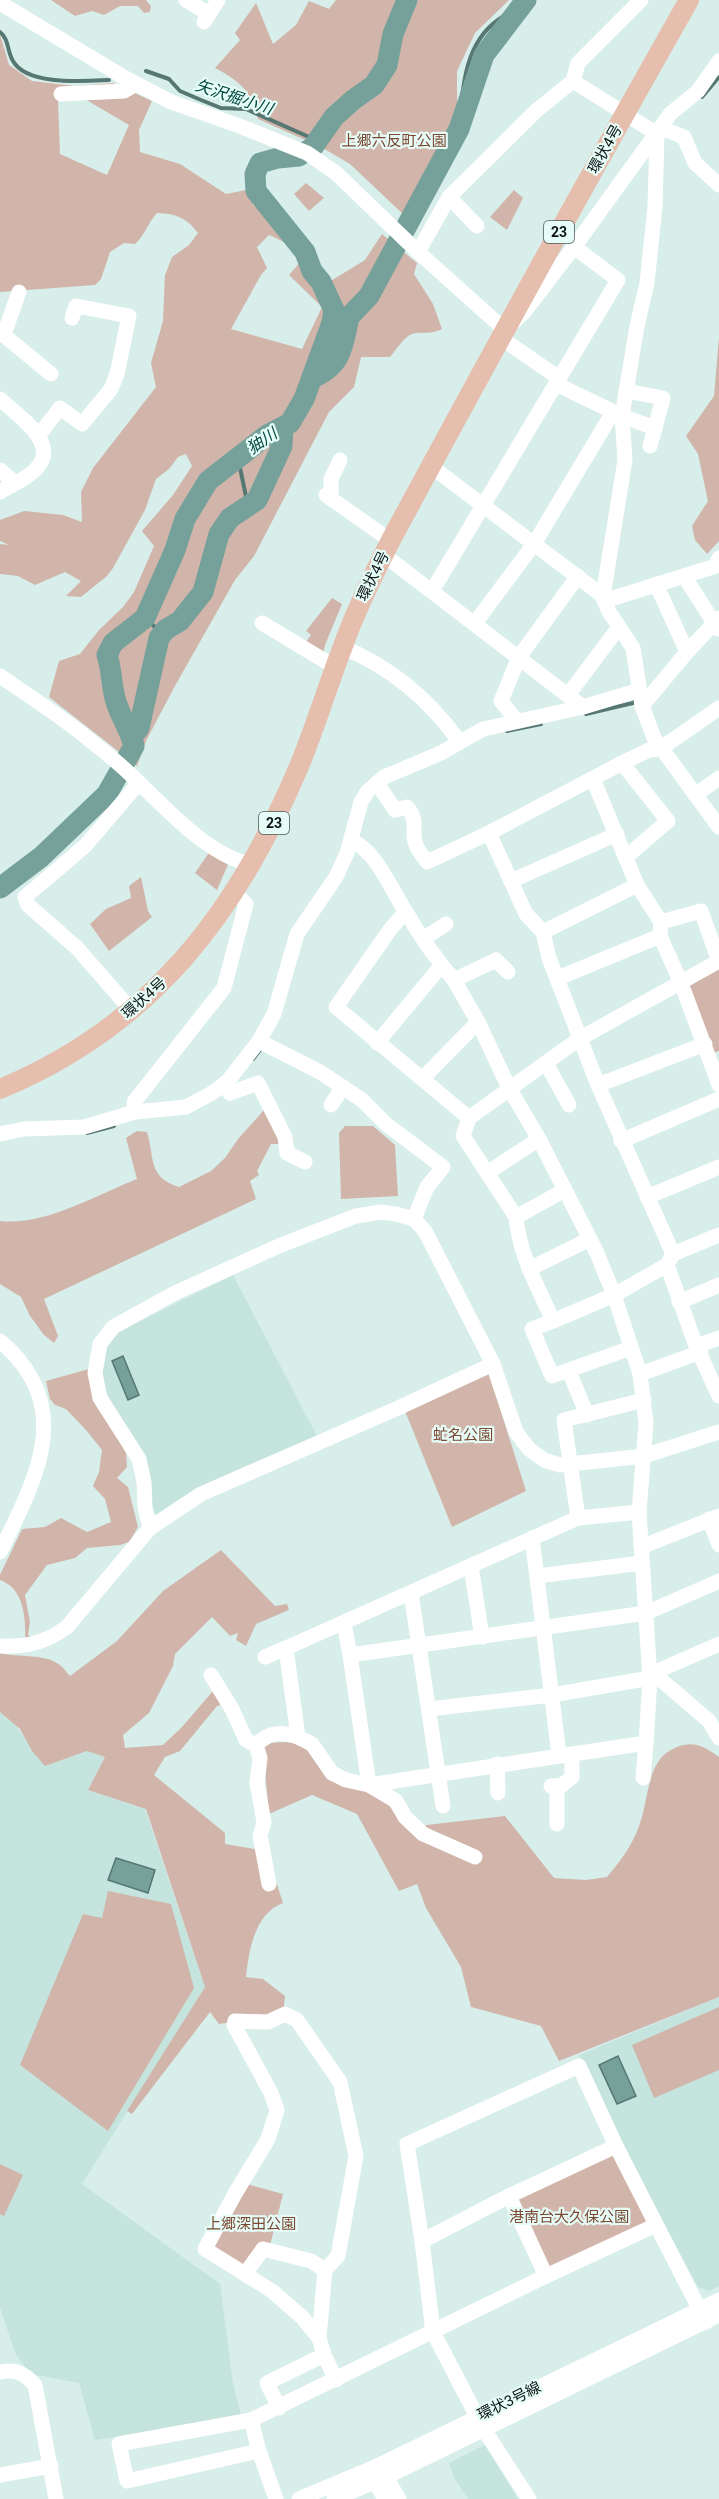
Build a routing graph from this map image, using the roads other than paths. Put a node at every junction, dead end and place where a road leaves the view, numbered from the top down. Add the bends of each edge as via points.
1 (186, 0) edge
2 (218, 0) edge
3 (689, 0) edge
4 (635, 2) edge
5 (0, 3) edge
6 (719, 62) edge
7 (128, 79) junction
8 (573, 81) junction
9 (61, 94) dead end
10 (624, 115) junction
11 (665, 131) junction
12 (719, 185) edge
13 (449, 197) junction
14 (477, 226) dead end
15 (574, 247) junction
16 (416, 250) junction
17 (19, 292) dead end
18 (72, 318) dead end
19 (2, 333) edge
20 (503, 334) junction
21 (51, 374) dead end
22 (558, 381) junction
23 (632, 392) junction
24 (0, 399) edge
25 (624, 417) junction
26 (655, 428) junction
27 (39, 435) junction
28 (650, 446) dead end
29 (339, 460) dead end
30 (432, 467) junction
31 (0, 470) edge
32 (15, 483) junction
33 (0, 492) edge
34 (484, 506) junction
35 (534, 544) junction
36 (387, 548) junction
37 (719, 558) edge
38 (578, 576) junction
39 (684, 576) junction
40 (656, 584) junction
41 (432, 591) junction
42 (610, 597) junction
43 (262, 623) dead end
44 (475, 623) junction
45 (717, 624) edge
46 (619, 627) junction
47 (342, 647) junction
48 (687, 652) junction
49 (519, 657) junction
50 (335, 667) junction
51 (0, 676) edge
52 (568, 695) junction
53 (641, 697) junction
54 (583, 707) junction
55 (719, 708) edge
56 (517, 721) junction
57 (459, 741) junction
58 (660, 749) junction
59 (622, 763) junction
60 (593, 778) junction
61 (719, 778) edge
62 (136, 781) junction
63 (382, 789) junction
64 (695, 795) junction
65 (719, 827) edge
66 (489, 833) junction
67 (617, 834) junction
68 (356, 842) junction
69 (626, 857) junction
70 (252, 865) junction
71 (511, 881) junction
72 (637, 885) junction
73 (235, 893) junction
74 (405, 912) junction
75 (446, 924) dead end
76 (660, 929) junction
77 (543, 932) junction
78 (423, 939) junction
79 (719, 961) edge
80 (441, 966) junction
81 (508, 972) dead end
82 (558, 978) junction
83 (454, 980) junction
84 (681, 983) junction
85 (132, 1011) junction
86 (478, 1022) junction
87 (579, 1039) junction
88 (377, 1043) junction
89 (265, 1044) junction
90 (705, 1044) junction
91 (546, 1063) junction
92 (422, 1079) junction
93 (598, 1085) junction
94 (719, 1085) edge
95 (226, 1087) junction
96 (343, 1087) junction
97 (509, 1088) junction
98 (0, 1089) edge
99 (719, 1099) edge
100 (331, 1105) dead end
101 (569, 1105) dead end
102 (134, 1115) junction
103 (470, 1119) junction
104 (0, 1134) edge
105 (539, 1139) junction
106 (621, 1142) junction
107 (305, 1162) dead end
108 (719, 1167) edge
109 (487, 1173) junction
110 (565, 1190) junction
111 (647, 1197) junction
112 (516, 1217) junction
113 (414, 1219) junction
114 (719, 1234) edge
115 (588, 1240) junction
116 (670, 1259) junction
117 (529, 1269) junction
118 (719, 1285) edge
119 (614, 1295) junction
120 (679, 1302) junction
121 (553, 1321) junction
122 (719, 1338) edge
123 (0, 1341) edge
124 (631, 1348) junction
125 (698, 1349) junction
126 (493, 1364) junction
127 (569, 1371) junction
128 (640, 1374) junction
129 (719, 1396) edge
130 (644, 1400) junction
131 (586, 1415) junction
132 (719, 1432) edge
133 (644, 1456) junction
134 (571, 1464) junction
135 (639, 1512) junction
136 (578, 1518) junction
137 (714, 1518) edge
138 (150, 1528) junction
139 (531, 1538) junction
140 (719, 1545) edge
141 (641, 1547) junction
142 (0, 1552) edge
143 (642, 1563) junction
144 (471, 1566) junction
145 (537, 1576) junction
146 (719, 1581) edge
147 (411, 1593) junction
148 (646, 1612) junction
149 (344, 1623) junction
150 (544, 1628) junction
151 (482, 1637) junction
152 (418, 1644) junction
153 (719, 1644) edge
154 (0, 1646) edge
155 (286, 1648) junction
156 (350, 1655) junction
157 (265, 1657) dead end
158 (211, 1676) dead end
159 (651, 1676) junction
160 (552, 1695) junction
161 (429, 1709) junction
162 (714, 1719) edge
163 (298, 1737) junction
164 (719, 1738) edge
165 (646, 1743) junction
166 (256, 1745) junction
167 (565, 1754) junction
168 (497, 1764) junction
169 (438, 1773) junction
170 (643, 1778) dead end
171 (369, 1785) junction
172 (498, 1793) dead end
173 (443, 1806) dead end
174 (556, 1824) dead end
175 (475, 1857) dead end
176 (269, 1884) dead end
177 (616, 2146) junction
178 (509, 2196) junction
179 (656, 2225) junction
180 (422, 2241) junction
181 (326, 2270) junction
182 (245, 2274) junction
183 (546, 2276) junction
184 (719, 2300) edge
185 (708, 2316) edge
186 (432, 2332) junction
187 (319, 2338) junction
188 (324, 2355) junction
189 (0, 2372) edge
190 (336, 2380) junction
191 (279, 2408) junction
192 (251, 2420) junction
193 (480, 2422) junction
194 (259, 2451) junction
195 (51, 2466) junction
196 (0, 2475) edge
197 (378, 2476) junction
198 (56, 2499) edge
199 (276, 2499) edge
200 (299, 2499) edge
201 (334, 2499) edge
202 (385, 2499) edge
203 (399, 2499) edge
204 (529, 2499) edge

1 - 2 street via 206,18
3 - 10 main road, 環状4号 / 23
4 - 8 street via 578,63
5 - 7 street
6 - 11 street via 698,91 671,112
7 - 9 street via 124,91
7 - 16 street via 171,102 307,153 336,173
8 - 10 street
8 - 13 street via 537,110
10 - 11 street
10 - 20 main road, 環状4号 / 23
11 - 12 street via 688,141 695,163
11 - 15 street
11 - 23 street via 647,283 637,326
13 - 14 street
13 - 16 street
15 - 20 street
15 - 22 street via 618,280
16 - 20 street
17 - 19 street
18 - 27 street via 76,306 129,316 117,374 111,389 82,424 60,408
19 - 21 street
20 - 22 street
20 - 30 main road, 環状4号 / 23
22 - 25 street
22 - 34 street
23 - 25 street
23 - 26 street via 663,398
24 - 27 street
25 - 26 street
25 - 35 street
25 - 42 street via 625,460
26 - 28 street
27 - 32 street via 45,450 40,464
29 - 36 street via 329,497
30 - 34 street
30 - 36 main road, 環状4号 / 23
31 - 32 street
32 - 33 street
34 - 35 street
34 - 41 street
35 - 38 street
35 - 44 street
36 - 41 street
36 - 47 main road, 環状4号 / 23
37 - 39 street via 716,566
38 - 42 street
38 - 49 street
39 - 40 street
39 - 45 street
40 - 42 street
40 - 48 street
41 - 44 street
42 - 46 street
43 - 50 street
44 - 49 street
45 - 48 street
46 - 52 street
46 - 53 street via 633,648
47 - 50 main road, 環状4号 / 23
47 - 57 street via 400,678 443,718
48 - 53 street
49 - 52 street
49 - 56 street via 501,701
50 - 70 main road, 環状4号 / 23 via 301,761
51 - 62 street via 85,736
52 - 54 street
53 - 54 street
53 - 58 street
54 - 56 street
55 - 58 street
56 - 57 street via 483,729
57 - 63 street via 441,753 384,777
58 - 59 street
58 - 64 street
59 - 60 street
59 - 69 street via 668,821
60 - 66 street
60 - 67 street
61 - 64 street
62 - 70 street via 190,831
62 - 85 street via 85,846 26,897 28,905 77,948
63 - 66 street via 395,810 407,807 412,813 415,844 427,862
63 - 68 street via 367,792 361,802
64 - 65 street
66 - 71 street
67 - 69 street
67 - 71 street
68 - 74 street via 369,852
68 - 89 street via 297,934
69 - 72 street
70 - 73 main road, 環状4号 / 23
71 - 77 street via 526,914
72 - 76 street
72 - 77 street
73 - 85 main road, 環状4号 / 23 via 192,951
73 - 102 street via 246,904 224,988 134,1102
74 - 78 street
74 - 88 street via 336,1007
75 - 78 street
76 - 79 street via 701,911
76 - 82 street
76 - 84 street
77 - 82 street
78 - 80 street
79 - 84 street
80 - 83 street
80 - 88 street
81 - 83 street via 496,960
82 - 87 street
83 - 86 street
84 - 87 street
84 - 90 street
85 - 98 main road, 環状4号 / 23 via 68,1054
86 - 92 street
86 - 97 street
87 - 91 street
87 - 93 street
88 - 92 street
89 - 95 street
89 - 96 street
90 - 93 street
90 - 94 street
91 - 97 street
91 - 101 street
92 - 103 street
93 - 106 street
95 - 102 street via 186,1107
95 - 107 street via 258,1083 285,1137 287,1152
96 - 100 street
96 - 113 street via 443,1167 427,1187
97 - 103 street
97 - 105 street
99 - 106 street
102 - 104 street via 84,1128
103 - 109 street via 464,1136
105 - 109 street
105 - 110 street
106 - 111 street
108 - 111 street
109 - 112 street
110 - 112 street
110 - 115 street
111 - 116 street
112 - 117 street
113 - 126 street via 430,1240
113 - 138 street via 381,1212 356,1216 175,1293 113,1327 100,1344 95,1373 100,1398 139,1459
114 - 116 street
115 - 117 street
115 - 119 street
116 - 119 street
116 - 120 street
117 - 121 street
118 - 120 street
119 - 121 street
119 - 124 street
120 - 125 street
121 - 127 street via 532,1329 552,1376
122 - 125 street
123 - 142 street via 12,1351 38,1390 45,1421 31,1487
124 - 127 street
124 - 128 street
125 - 128 street
125 - 129 street
126 - 134 street via 516,1432 529,1449 544,1461
126 - 138 street via 207,1492
127 - 131 street
128 - 130 street
130 - 131 street
130 - 133 street
131 - 134 street via 564,1420
132 - 133 street
133 - 134 street
133 - 135 street
134 - 136 street
135 - 136 street
135 - 141 street
136 - 139 street
137 - 140 street
137 - 141 street
138 - 154 street via 67,1627 35,1644
139 - 144 street
139 - 145 street
141 - 143 street
143 - 145 street
143 - 148 street
144 - 147 street
144 - 151 street
145 - 150 street
146 - 148 street
147 - 149 street
147 - 152 street
148 - 150 street
148 - 159 street
149 - 155 street
149 - 156 street
150 - 151 street
150 - 160 street
151 - 152 street
152 - 156 street
152 - 161 street
153 - 159 street
155 - 157 street
155 - 163 street
156 - 171 street
158 - 166 street via 246,1740
159 - 160 street
159 - 162 street
159 - 165 street
160 - 161 street
160 - 167 street
161 - 169 street
162 - 164 street
163 - 166 street via 275,1733
163 - 171 street via 312,1744 332,1773
165 - 167 street
165 - 170 street
166 - 176 street via 264,1822 260,1836
167 - 168 street
167 - 174 street via 572,1777 561,1786 554,1786
168 - 169 street
168 - 172 street
169 - 171 street
169 - 173 street
171 - 175 street via 396,1801 405,1817 423,1834
177 - 178 street
177 - 179 street
177 - 180 street via 579,2066 407,2144
178 - 180 street
178 - 183 street
179 - 183 street
179 - 185 street
180 - 186 street
181 - 182 street via 311,2261 263,2249
181 - 182 street via 338,2256 356,2156 340,2082 297,2020 285,2014 267,2022 235,2021 234,2025 277,2110 268,2139 205,2249
181 - 187 street
182 - 187 street via 272,2291
183 - 186 street
184 - 185 street, 環状3号線
185 - 193 street, 環状3号線
186 - 190 street
186 - 193 street
187 - 188 street
188 - 190 street
188 - 191 street via 267,2383
189 - 195 street via 14,2370 35,2385
190 - 191 street
191 - 192 street
192 - 194 street
192 - 194 street via 119,2444 127,2481
193 - 197 street, 環状3号線
193 - 204 street
194 - 199 street
195 - 196 street
195 - 198 street
197 - 200 street, 環状3号線
197 - 201 street, 環状3号線
197 - 202 street
197 - 203 street

